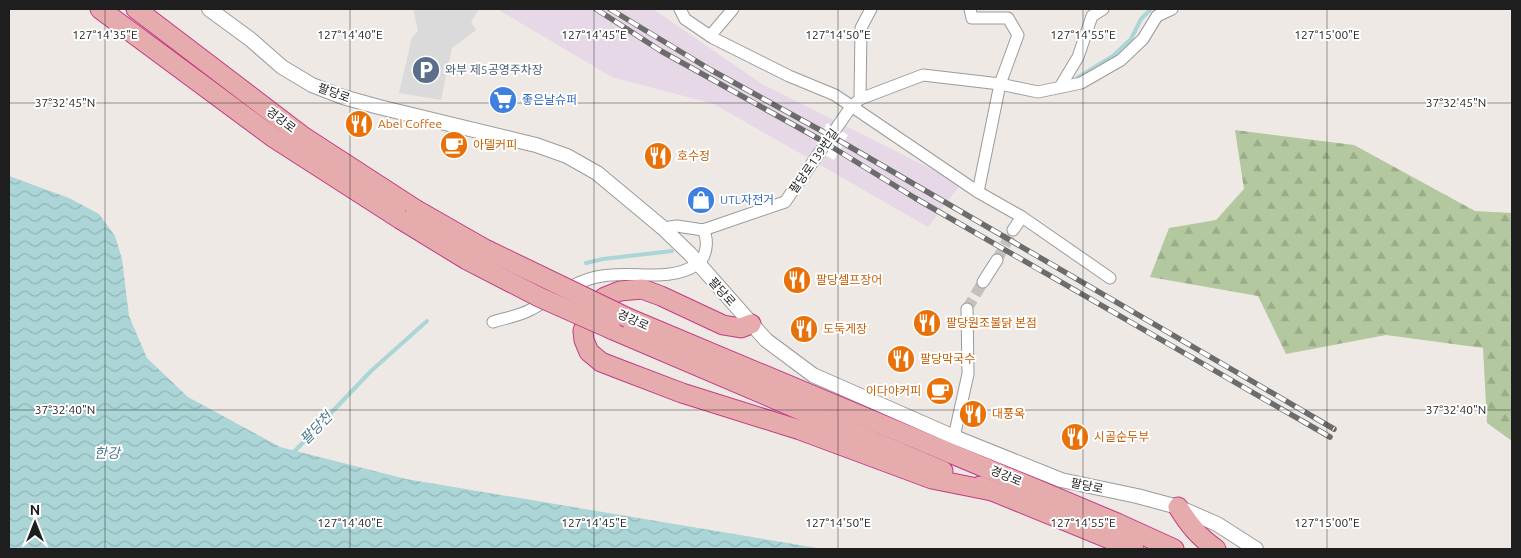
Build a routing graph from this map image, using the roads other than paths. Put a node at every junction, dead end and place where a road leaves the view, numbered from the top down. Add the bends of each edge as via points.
1 (100, 9) edge
2 (136, 9) edge
3 (208, 9) edge
4 (680, 9) edge
5 (733, 9) edge
6 (871, 9) edge
7 (970, 9) edge
8 (1103, 9) edge
9 (1172, 9) edge
10 (710, 36) junction
11 (1000, 84) junction
12 (1060, 87) junction
13 (855, 103) junction
14 (978, 192) junction
15 (1022, 217) junction
16 (703, 230) junction
17 (1012, 230) tunnel mouth
18 (668, 233) junction
19 (694, 259) junction
20 (996, 260) tunnel mouth
21 (1110, 278) dead end
22 (983, 282) tunnel mouth
23 (967, 309) tunnel mouth
24 (493, 322) dead end
25 (751, 324) junction
26 (954, 437) junction
27 (992, 491) junction
28 (1178, 507) junction
29 (1134, 549) edge
30 (1174, 549) edge
31 (1216, 549) edge
32 (1256, 549) edge

1 - 27 highway, 경강로, bridge via 274,138 467,260 611,329
2 - 30 highway, 경강로, bridge via 304,137 485,250 628,318
3 - 18 street, 팔당로 via 250,38 282,68 312,85 343,97 517,139 567,156 597,173
4 - 10 street via 685,19
5 - 10 street
6 - 13 street via 860,28
7 - 11 street via 972,18 1008,18 1018,35
8 - 12 street via 1092,16 1078,57
9 - 12 street via 1156,16 1143,38 1121,60 1081,83
10 - 13 street via 789,76
11 - 12 street via 1038,92
11 - 13 street via 923,75
11 - 14 street
13 - 14 street
13 - 16 street, 팔당로139번길 via 785,202
14 - 15 street
15 - 17 street
15 - 21 street
16 - 18 street via 677,226
16 - 19 street via 707,242 705,251
18 - 19 street, 팔당로
19 - 24 street via 672,274 620,274 592,278 567,288 528,312
19 - 25 street, 팔당로
20 - 22 street
23 - 26 street via 968,374
25 - 26 street, 팔당로 via 766,340 813,374
25 - 27 highway via 741,328 723,325 642,289 605,296 590,310 583,330 589,352 619,369 932,479
26 - 28 street, 팔당로 via 1061,480
27 - 29 highway, 경강로
28 - 31 highway via 1201,538
28 - 32 street, 팔당로 via 1217,524

